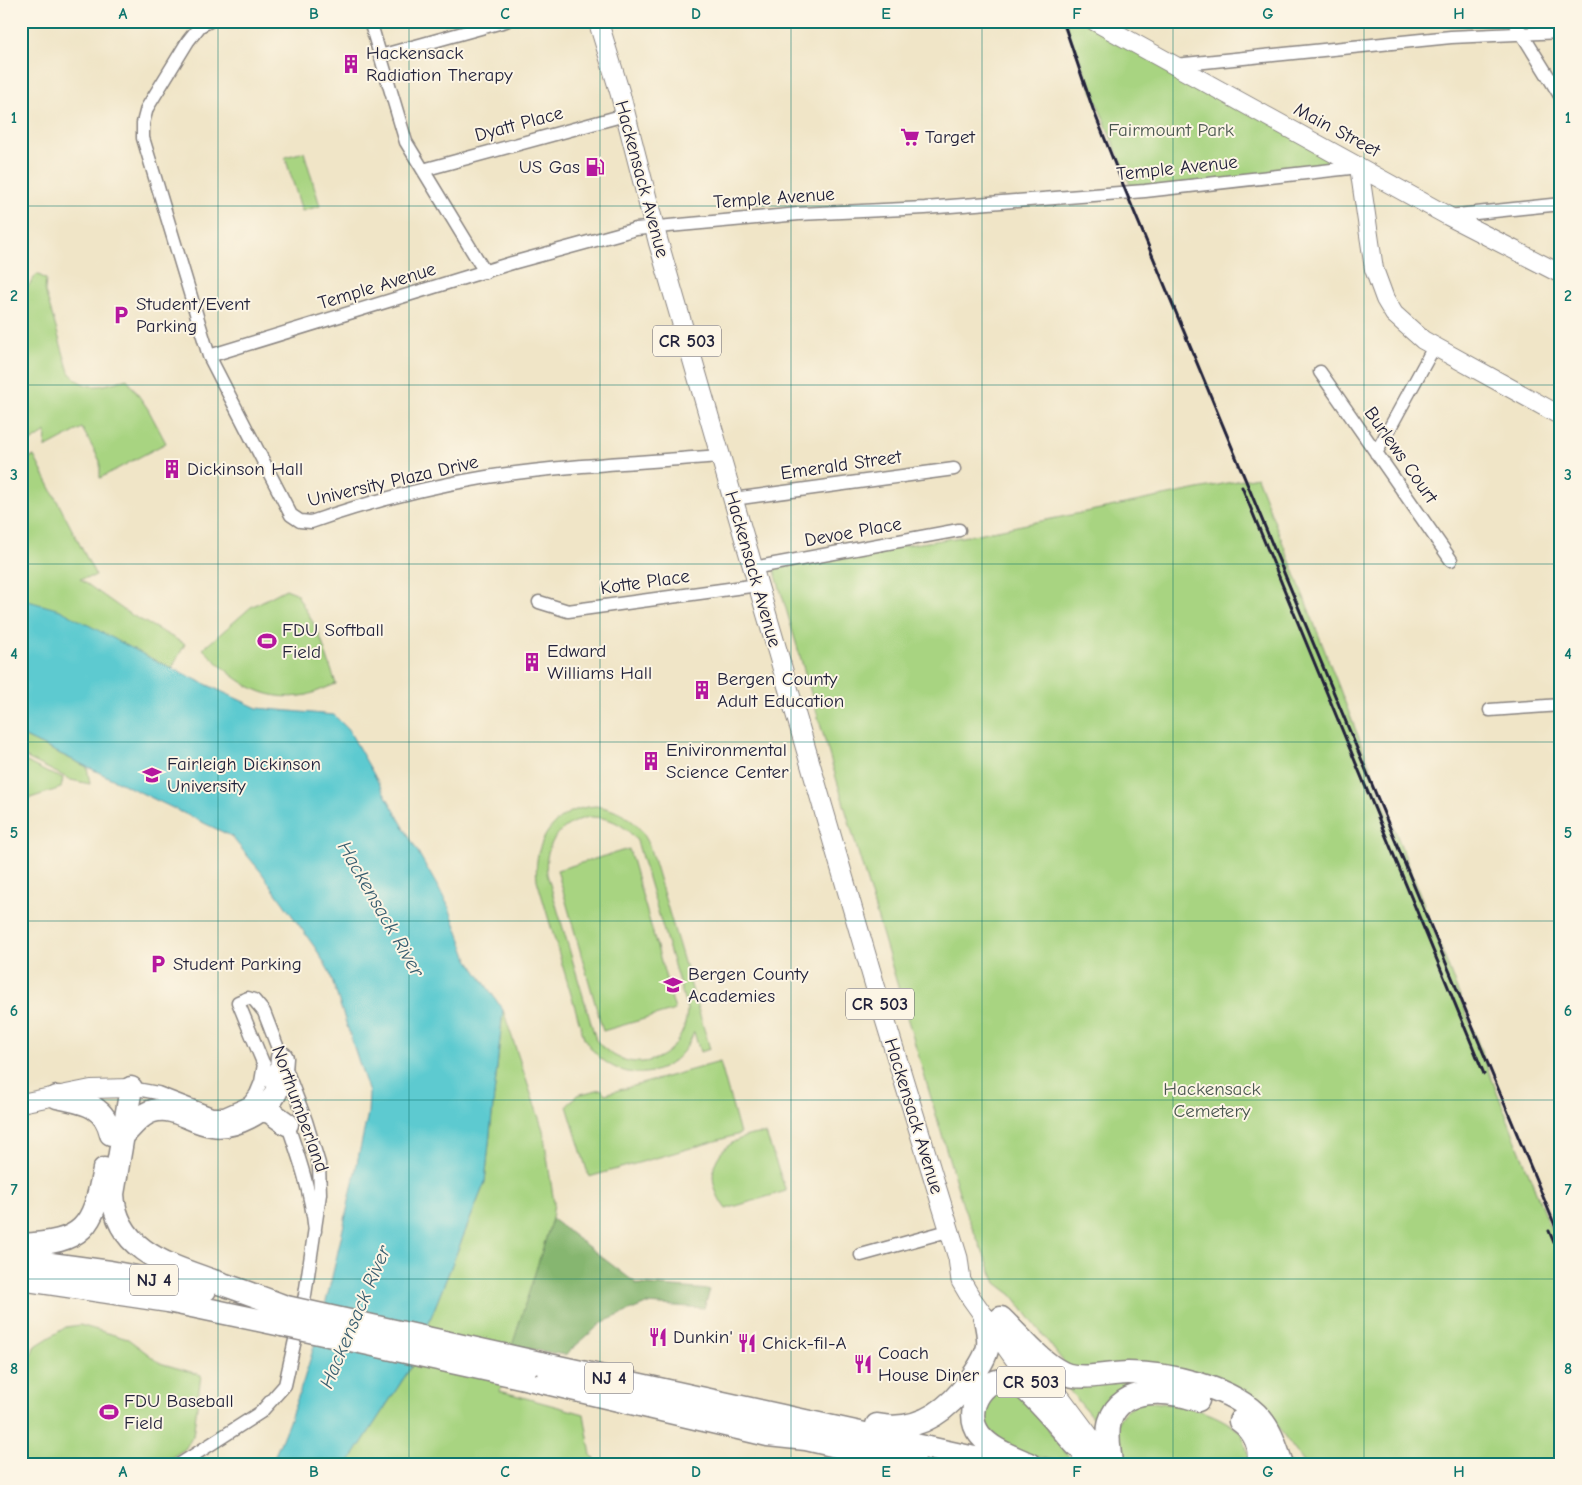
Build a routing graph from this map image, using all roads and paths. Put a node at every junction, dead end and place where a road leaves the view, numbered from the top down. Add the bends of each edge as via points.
1 (210, 21) edge
2 (370, 21) edge
3 (506, 21) edge
4 (598, 21) edge
5 (1094, 21) edge
6 (1514, 21) edge
7 (1561, 32) edge
8 (1522, 34) junction
9 (380, 56) junction
10 (1172, 66) junction
11 (1561, 97) edge
12 (626, 114) junction
13 (1359, 166) junction
14 (423, 170) junction
15 (1561, 204) edge
16 (1448, 216) junction
17 (654, 227) junction
18 (485, 272) junction
19 (1561, 274) edge
20 (1434, 346) junction
21 (209, 356) junction
22 (1320, 372) dead end
23 (1561, 416) edge
24 (1376, 453) junction
25 (720, 456) junction
26 (954, 469) dead end
27 (733, 499) junction
28 (959, 530) dead end
29 (1451, 560) dead end
30 (756, 577) junction
31 (539, 602) dead end
32 (1561, 705) edge
33 (1490, 710) dead end
34 (273, 1061) junction
35 (125, 1087) junction
36 (276, 1094) junction
37 (57, 1097) junction
38 (21, 1103) edge
39 (260, 1110) junction
40 (287, 1124) junction
41 (118, 1134) junction
42 (948, 1230) junction
43 (315, 1231) junction
44 (21, 1245) edge
45 (861, 1255) dead end
46 (21, 1260) edge
47 (28, 1282) edge
48 (284, 1316) junction
49 (993, 1319) junction
50 (532, 1370) junction
51 (811, 1422) junction
52 (768, 1434) junction
53 (1076, 1445) junction
54 (180, 1464) edge
55 (861, 1464) edge
56 (916, 1464) edge
57 (1002, 1464) edge
58 (1029, 1464) edge
59 (1089, 1464) edge
60 (1111, 1464) edge
61 (1258, 1464) edge
62 (1282, 1464) edge

1 - 21 street, University Plaza Drive via 200,26 188,41 147,108 143,124 143,138
2 - 9 street
3 - 9 street
4 - 12 main road, Hackensack Avenue / CR 503
5 - 10 main road, Main Street
6 - 8 street
7 - 8 street
8 - 10 street via 1451,37
8 - 11 street
9 - 14 street via 406,142
10 - 13 main road, Main Street
12 - 14 street, Dyatt Place
12 - 17 main road, Hackensack Avenue / CR 503
13 - 16 main road, Main Street
13 - 17 street, Temple Avenue via 1145,191
13 - 20 main road via 1378,284 1394,314 1406,327
14 - 18 street
15 - 16 street
16 - 19 main road, Main Street
17 - 18 street, Temple Avenue via 636,229
17 - 25 main road, Hackensack Avenue / CR 503
18 - 21 street, Temple Avenue
20 - 23 main road
20 - 24 street
21 - 25 street, University Plaza Drive via 291,515 300,522 311,522 387,498 488,477
22 - 24 street, Burlews Court
24 - 29 street, Burlews Court
25 - 27 main road, Hackensack Avenue / CR 503
26 - 27 street, Emerald Street
27 - 30 main road, Hackensack Avenue / CR 503
28 - 30 street, Devoe Place
30 - 31 street, Kotte Place via 568,611
30 - 42 main road, Hackensack Avenue / CR 503
32 - 33 street
34 - 34 street, Northumberland via 264,1012 254,1000 248,998 238,1002
34 - 35 street via 249,1103 224,1114 207,1113 158,1093
34 - 36 highway via 281,1077
34 - 43 street via 306,1121 319,1164 320,1194
35 - 37 main road via 91,1089
35 - 41 highway
36 - 39 highway
36 - 40 street, Northumberland
37 - 38 main road
37 - 41 highway via 86,1103 102,1113
39 - 40 highway via 275,1114
39 - 41 highway via 248,1117 214,1126 177,1112 152,1111
40 - 43 street, Northumberland via 306,1174
41 - 44 highway via 95,1213 83,1228 64,1240
41 - 48 highway via 114,1212 138,1246 166,1264
42 - 45 street
42 - 49 main road, Hackensack Avenue / CR 503 via 958,1258
43 - 54 street via 285,1385 261,1412
46 - 48 highway, NJ 4 via 110,1272
47 - 48 highway, NJ 4
48 - 50 highway, NJ 4, bridge
49 - 51 highway via 981,1363 960,1392 934,1416 898,1428
49 - 53 main road, Hackensack Avenue / CR 503
49 - 60 main road, Hackensack Avenue / CR 503
49 - 62 highway via 1064,1373 1077,1376 1127,1373 1166,1376 1209,1388 1241,1403 1265,1424
50 - 51 highway, NJ 4
50 - 52 highway, NJ 4
51 - 57 highway, NJ 4
52 - 55 highway via 778,1444
52 - 56 highway, NJ 4 via 806,1439
53 - 58 highway via 1019,1385 1006,1381 989,1385 978,1395 973,1406 979,1434 992,1446
53 - 59 main road, Hackensack Avenue / CR 503
60 - 61 highway via 1109,1431 1114,1413 1128,1399 1159,1392 1208,1404 1246,1426 1257,1441

